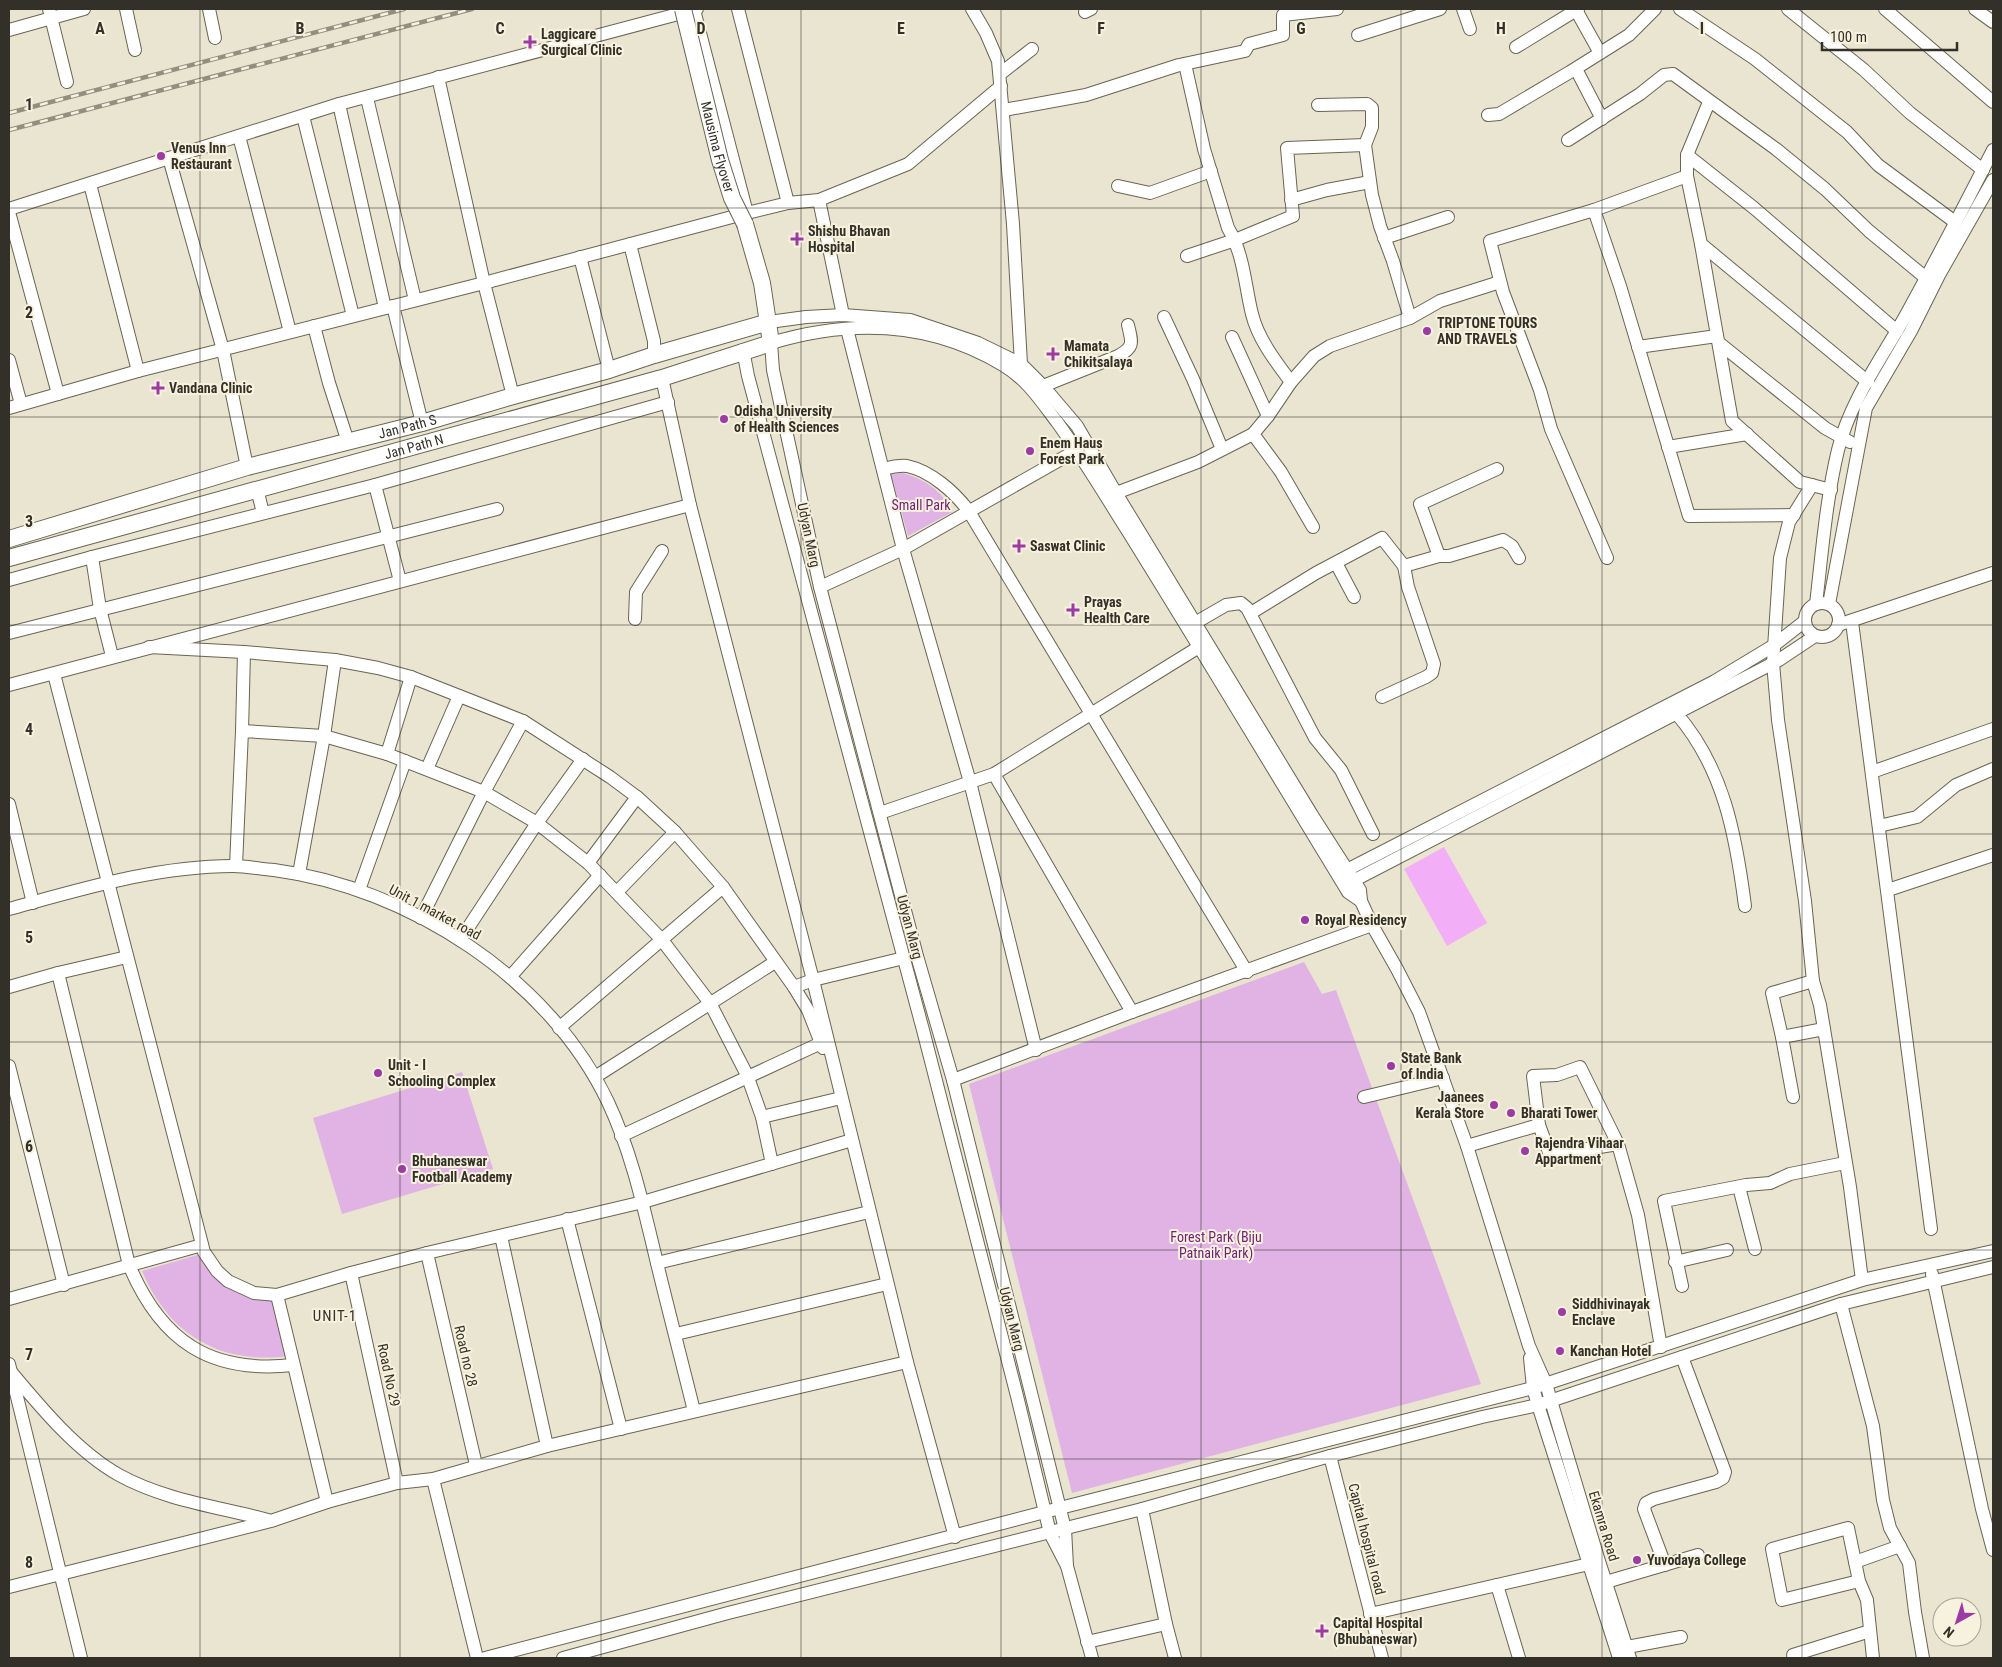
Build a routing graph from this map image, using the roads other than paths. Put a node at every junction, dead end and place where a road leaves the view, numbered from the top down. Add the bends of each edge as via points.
1 (84, 9) edge
2 (126, 9) edge
3 (209, 9) edge
4 (691, 9) edge
5 (738, 9) edge
6 (972, 9) edge
7 (1337, 9) edge
8 (1440, 9) edge
9 (1463, 9) edge
10 (1655, 9) edge
11 (1680, 9) edge
12 (1788, 9) edge
13 (1885, 9) edge
14 (1975, 9) edge
15 (1577, 10) edge
16 (50, 13) edge
17 (1993, 22) edge
18 (1470, 29) dead end
19 (9, 30) edge
20 (1358, 35) dead end
21 (215, 38) dead end
22 (1516, 47) dead end
23 (1032, 49) dead end
24 (135, 50) dead end
25 (1600, 53) junction
26 (1185, 64) junction
27 (1576, 69) junction
28 (438, 77) junction
29 (1001, 80) junction
30 (67, 82) dead end
31 (367, 98) junction
32 (1709, 102) junction
33 (1993, 102) edge
34 (339, 104) junction
35 (1318, 105) dead end
36 (1004, 110) junction
37 (1488, 115) dead end
38 (303, 116) junction
39 (1602, 119) junction
40 (239, 136) junction
41 (1568, 140) dead end
42 (1364, 146) junction
43 (1993, 150) edge
44 (1687, 155) junction
45 (169, 158) junction
46 (1983, 170) junction
47 (1211, 171) junction
48 (1687, 176) junction
49 (1993, 180) edge
50 (1370, 182) junction
51 (90, 184) junction
52 (1118, 186) dead end
53 (819, 200) junction
54 (1291, 200) junction
55 (788, 203) junction
56 (9, 210) edge
57 (1594, 210) junction
58 (1448, 217) dead end
59 (746, 218) junction
60 (1955, 222) junction
61 (1384, 238) junction
62 (1235, 240) junction
63 (630, 244) junction
64 (1701, 244) junction
65 (580, 256) junction
66 (1187, 256) dead end
67 (1933, 272) junction
68 (1500, 282) junction
69 (484, 284) junction
70 (415, 300) junction
71 (389, 307) junction
72 (353, 316) junction
73 (843, 316) junction
74 (1164, 317) dead end
75 (1410, 318) junction
76 (769, 322) junction
77 (1128, 325) dead end
78 (314, 326) junction
79 (847, 329) junction
80 (738, 331) junction
81 (1897, 331) junction
82 (290, 332) junction
83 (1232, 337) dead end
84 (1718, 339) junction
85 (770, 343) junction
86 (1638, 347) junction
87 (223, 350) junction
88 (744, 350) junction
89 (654, 355) junction
90 (9, 360) edge
91 (1021, 364) junction
92 (610, 370) junction
93 (138, 371) junction
94 (662, 378) junction
95 (1291, 382) junction
96 (1868, 382) junction
97 (1040, 390) junction
98 (58, 394) junction
99 (513, 396) junction
100 (668, 402) junction
101 (15, 406) edge
102 (1268, 416) junction
103 (422, 423) junction
104 (1254, 434) junction
105 (1747, 434) junction
106 (1842, 438) junction
107 (348, 442) junction
108 (1668, 447) junction
109 (1858, 447) junction
110 (1222, 449) junction
111 (1077, 450) junction
112 (247, 467) junction
113 (883, 469) junction
114 (1497, 469) dead end
115 (375, 485) junction
116 (1812, 485) junction
117 (257, 490) junction
118 (1831, 490) junction
119 (1116, 493) junction
120 (690, 505) junction
121 (497, 510) dead end
122 (968, 510) junction
123 (263, 513) junction
124 (1794, 515) junction
125 (1313, 527) dead end
126 (388, 537) junction
127 (9, 538) edge
128 (903, 549) junction
129 (662, 551) dead end
130 (1439, 556) junction
131 (92, 557) junction
132 (9, 558) edge
133 (1519, 558) dead end
134 (1607, 558) dead end
135 (1336, 563) junction
136 (1404, 566) junction
137 (1993, 573) edge
138 (9, 580) edge
139 (400, 581) junction
140 (820, 587) junction
141 (1354, 597) dead end
142 (1822, 604) junction
143 (100, 609) junction
144 (1251, 613) junction
145 (635, 619) dead end
146 (1804, 621) junction
147 (1852, 622) junction
148 (1195, 623) junction
149 (1838, 625) junction
150 (9, 633) edge
151 (1815, 636) junction
152 (1773, 646) junction
153 (149, 647) junction
154 (1199, 647) junction
155 (244, 652) junction
156 (112, 656) junction
157 (335, 660) junction
158 (1773, 663) junction
159 (54, 674) junction
160 (411, 677) junction
161 (9, 685) edge
162 (459, 696) junction
163 (1382, 697) dead end
164 (1091, 713) junction
165 (1676, 713) junction
166 (523, 721) junction
167 (1993, 729) edge
168 (242, 731) junction
169 (324, 736) junction
170 (387, 754) junction
171 (583, 759) junction
172 (405, 761) junction
173 (427, 769) junction
174 (1993, 769) edge
175 (1552, 771) junction
176 (1872, 772) junction
177 (994, 774) junction
178 (970, 782) junction
179 (1524, 786) junction
180 (484, 792) junction
181 (637, 797) junction
182 (9, 804) edge
183 (880, 814) junction
184 (537, 823) junction
185 (1880, 826) junction
186 (675, 832) junction
187 (1374, 834) dead end
188 (1992, 860) edge
189 (588, 864) junction
190 (236, 866) junction
191 (1342, 872) junction
192 (299, 874) junction
193 (600, 875) junction
194 (107, 883) junction
195 (1349, 883) junction
196 (723, 887) junction
197 (359, 890) junction
198 (1888, 890) junction
199 (617, 892) junction
200 (33, 903) junction
201 (1745, 906) dead end
202 (9, 909) edge
203 (421, 918) junction
204 (1372, 925) junction
205 (460, 940) junction
206 (662, 940) junction
207 (127, 958) junction
208 (904, 958) junction
209 (775, 962) junction
210 (1247, 972) junction
211 (58, 973) junction
212 (510, 977) junction
213 (813, 980) junction
214 (1813, 981) junction
215 (9, 987) edge
216 (794, 987) junction
217 (710, 1003) junction
218 (1132, 1012) junction
219 (559, 1028) junction
220 (1824, 1029) junction
221 (1782, 1037) junction
222 (821, 1043) junction
223 (1036, 1050) junction
224 (9, 1066) edge
225 (834, 1070) junction
226 (747, 1076) junction
227 (595, 1077) junction
228 (1443, 1078) junction
229 (953, 1080) junction
230 (1364, 1097) dead end
231 (1793, 1097) dead end
232 (841, 1098) junction
233 (762, 1118) junction
234 (962, 1118) junction
235 (947, 1123) junction
236 (1539, 1125) junction
237 (621, 1136) junction
238 (852, 1140) junction
239 (1618, 1144) junction
240 (1467, 1146) junction
241 (1845, 1163) junction
242 (772, 1164) junction
243 (1739, 1188) junction
244 (644, 1202) junction
245 (869, 1212) junction
246 (567, 1219) junction
247 (1931, 1229) dead end
248 (501, 1236) junction
249 (202, 1245) junction
250 (1755, 1248) dead end
251 (1727, 1250) dead end
252 (1993, 1250) edge
253 (427, 1253) junction
254 (1676, 1262) junction
255 (657, 1263) junction
256 (1930, 1264) junction
257 (129, 1265) junction
258 (1993, 1267) edge
259 (351, 1273) junction
260 (1862, 1280) junction
261 (1934, 1281) junction
262 (887, 1284) junction
263 (64, 1285) junction
264 (1682, 1286) dead end
265 (277, 1295) junction
266 (9, 1299) edge
267 (1841, 1304) junction
268 (676, 1334) junction
269 (1661, 1347) junction
270 (1529, 1348) junction
271 (1682, 1357) junction
272 (907, 1362) junction
273 (293, 1365) junction
274 (10, 1370) edge
275 (1546, 1384) junction
276 (1533, 1388) junction
277 (1551, 1401) junction
278 (1538, 1405) junction
279 (694, 1412) junction
280 (621, 1429) junction
281 (547, 1446) junction
282 (1330, 1456) junction
283 (476, 1465) junction
284 (433, 1479) junction
285 (398, 1483) junction
286 (327, 1502) junction
287 (1060, 1508) junction
288 (1142, 1509) junction
289 (1046, 1512) junction
290 (271, 1520) junction
291 (1065, 1529) junction
292 (1050, 1533) junction
293 (955, 1537) junction
294 (1900, 1546) junction
295 (1993, 1550) edge
296 (1698, 1555) dead end
297 (1855, 1562) junction
298 (1589, 1564) junction
299 (1665, 1565) junction
300 (1067, 1566) junction
301 (60, 1574) junction
302 (1859, 1581) junction
303 (1606, 1582) junction
304 (1498, 1585) junction
305 (9, 1587) edge
306 (1370, 1614) junction
307 (1166, 1624) junction
308 (1870, 1631) junction
309 (1680, 1636) dead end
310 (1087, 1642) junction
311 (1629, 1653) edge
312 (1792, 1655) dead end
313 (81, 1658) edge
314 (477, 1658) edge
315 (485, 1658) edge
316 (563, 1658) edge
317 (1092, 1658) edge
318 (1176, 1658) edge
319 (1382, 1658) edge
320 (1519, 1658) edge
321 (1619, 1658) edge
322 (1873, 1658) edge
323 (1923, 1658) edge

1 - 16 street
2 - 24 street
3 - 21 street
4 - 28 street
4 - 59 main road, Mausima Flyover, bridge via 720,160 732,198
5 - 55 street
6 - 29 street via 998,61
7 - 26 street via 1283,15 1283,34 1249,44 1245,51
8 - 20 street
9 - 18 street
10 - 25 street via 1629,35
11 - 60 street via 1756,59 1847,132 1878,166
12 - 46 street via 1864,70 1910,113
13 - 33 street
14 - 17 street
15 - 22 street
15 - 25 street
16 - 19 street
16 - 30 street
23 - 29 street
25 - 27 street
26 - 36 street via 1086,95
26 - 47 street
27 - 37 street via 1499,114
27 - 39 street
28 - 31 street
28 - 69 street
29 - 36 street
29 - 53 street via 908,164
31 - 34 street
31 - 70 street
32 - 39 street via 1668,74
32 - 44 street
32 - 67 street via 1826,189 1869,231
34 - 38 street
34 - 71 street
35 - 42 street via 1368,104 1372,108 1372,127
36 - 91 street
38 - 40 street
38 - 72 street
39 - 41 street
40 - 45 street
40 - 82 street
42 - 50 street
42 - 54 street via 1287,148
43 - 46 street
44 - 48 street
44 - 81 street
45 - 51 street
45 - 87 street
46 - 60 street
47 - 52 street via 1150,193
47 - 62 street via 1228,228
48 - 57 street
48 - 64 street
49 - 67 street
50 - 54 street
50 - 61 street
51 - 56 street
51 - 93 street
53 - 55 street
53 - 73 street
54 - 62 street via 1293,216
55 - 59 street
56 - 98 street
57 - 68 street via 1490,241
57 - 86 street
58 - 61 street
59 - 63 street
59 - 76 main road, Mausima Flyover
60 - 67 street
61 - 75 street
62 - 66 street
62 - 95 street via 1259,334
63 - 65 street
63 - 89 street via 654,341
64 - 84 street
64 - 96 street
65 - 69 street
65 - 92 street
67 - 81 street
67 - 109 street via 1911,330 1866,408
68 - 75 street via 1440,301
68 - 134 street via 1554,438
69 - 70 street
69 - 99 street
70 - 71 street
71 - 72 street
71 - 103 street
72 - 78 street
73 - 76 street, Jan Path S
73 - 91 street, Jan Path S via 910,320 978,343
74 - 110 street
75 - 95 street via 1330,346 1314,356
76 - 80 main road, Jan Path S
76 - 85 main road, Udyan Marg
77 - 97 street via 1132,342 1128,350
78 - 82 street
78 - 107 street
79 - 85 street, Jan Path N via 818,331
79 - 97 street, Jan Path N via 908,329 940,338 1004,366
79 - 113 street
80 - 88 main road, Udyan Marg
80 - 89 main road, Jan Path S
81 - 96 street
82 - 87 street
83 - 102 street
84 - 86 street
84 - 105 street via 1732,421
84 - 106 street via 1825,428
85 - 88 main road, Jan Path N
85 - 140 street, Udyan Marg
86 - 108 street
87 - 93 street
87 - 112 street
88 - 94 main road, Jan Path N
88 - 208 street, Udyan Marg via 748,376
89 - 92 main road, Jan Path S
90 - 101 street
91 - 97 street, Jan Path S
92 - 99 main road, Jan Path S
93 - 98 street
94 - 100 street
94 - 117 main road, Jan Path N
95 - 102 street
96 - 106 street
97 - 111 street
97 - 119 street via 1077,426
98 - 101 street
99 - 103 main road, Jan Path S
100 - 115 street
100 - 120 street
102 - 104 street
103 - 107 main road, Jan Path S
104 - 110 street
104 - 125 street
105 - 108 street
105 - 116 street via 1800,482
106 - 109 street
106 - 118 street
107 - 112 main road, Jan Path S
108 - 124 street via 1689,516
109 - 142 street
110 - 119 street via 1198,462
111 - 122 street
111 - 154 street
112 - 127 main road, Jan Path S
113 - 122 street via 907,466 927,474 961,500
113 - 128 street
114 - 130 street via 1420,504
115 - 123 street
115 - 126 street
116 - 118 street
116 - 124 street
117 - 123 street
117 - 132 main road, Jan Path N
118 - 142 street
119 - 148 street
120 - 139 street
120 - 213 street
121 - 126 street
122 - 128 street
122 - 164 street
123 - 131 street
124 - 152 street via 1789,522 1780,558
126 - 139 street
126 - 143 street
128 - 140 street
128 - 178 street
129 - 145 street via 636,592
130 - 133 street via 1503,540 1512,546
130 - 136 street
131 - 138 street
131 - 143 street
135 - 136 street via 1382,538
135 - 141 street
135 - 144 street
136 - 163 street via 1434,669 1426,677
137 - 147 street
139 - 153 street
140 - 183 street, Udyan Marg
142 - 146 street via 1809,609
142 - 149 street via 1836,611
143 - 150 street
143 - 156 street
144 - 148 street via 1241,602 1236,602
144 - 187 street via 1315,738 1341,770
146 - 151 street
146 - 152 street
147 - 149 street
147 - 176 street
148 - 191 street via 1312,816
149 - 151 street via 1831,634
151 - 158 street
152 - 158 street
152 - 175 street
153 - 155 street
153 - 156 street
154 - 164 street
154 - 191 street
155 - 157 street
155 - 168 street
156 - 159 street
157 - 160 street
157 - 169 street
158 - 165 street
158 - 214 street
159 - 161 street
159 - 194 street
160 - 162 street
160 - 170 street
162 - 166 street
162 - 173 street
164 - 177 street
164 - 210 street
165 - 175 street
165 - 201 street via 1693,733 1718,780 1731,821
166 - 171 street
166 - 180 street
167 - 176 street
168 - 169 street
168 - 190 street
169 - 170 street
169 - 192 street
170 - 172 street
171 - 181 street
171 - 184 street
172 - 173 street
172 - 197 street
173 - 180 street
174 - 185 street via 1956,785 1917,817
175 - 179 street
176 - 185 street
177 - 178 street
177 - 218 street
178 - 183 street
178 - 223 street
179 - 191 street
179 - 195 street
180 - 184 street
180 - 203 street
181 - 186 street
181 - 189 street
182 - 200 street
183 - 229 street, Udyan Marg
184 - 189 street
184 - 205 street
185 - 198 street
186 - 196 street
186 - 199 street
188 - 198 street
189 - 193 street
190 - 192 street, Unit 1 market road
190 - 194 street, Unit 1 market road via 165,871
191 - 195 street
192 - 197 street, Unit 1 market road
193 - 199 street
193 - 212 street
194 - 200 street, Unit 1 market road
194 - 207 street
195 - 204 street via 1348,892 1361,901
196 - 206 street
196 - 209 street
197 - 203 street, Unit 1 market road
198 - 247 street
199 - 206 street
200 - 202 street, Unit 1 market road
203 - 205 street, Unit 1 market road
204 - 210 street
204 - 228 street via 1419,1012
205 - 212 street, Unit 1 market road
206 - 217 street
206 - 219 street
207 - 211 street
207 - 249 street
208 - 213 street
208 - 235 street, Udyan Marg
209 - 216 street
209 - 217 street
210 - 218 street
211 - 215 street
211 - 257 street
212 - 219 street, Unit 1 market road
213 - 216 street
213 - 225 street
214 - 220 street
214 - 221 street via 1772,993
216 - 222 street via 808,1010
217 - 226 street
217 - 227 street
218 - 223 street
219 - 227 street, Unit 1 market road
220 - 221 street
220 - 241 street
221 - 231 street
222 - 225 street
222 - 226 street
223 - 229 street
224 - 263 street
225 - 232 street
226 - 233 street
226 - 237 street
227 - 237 street, Unit 1 market road
228 - 230 street
228 - 240 street
229 - 234 street, Udyan Marg
232 - 233 street
232 - 238 street
233 - 242 street
234 - 235 street
234 - 287 street, Udyan Marg
235 - 289 street, Udyan Marg
236 - 239 street via 1550,1155
236 - 239 street via 1533,1076 1557,1075 1580,1067
236 - 240 street
237 - 244 street, Unit 1 market road
238 - 242 street
238 - 245 street
239 - 269 street via 1638,1215
240 - 270 street
241 - 243 street
241 - 260 street
242 - 244 street
243 - 250 street
243 - 254 street via 1664,1201
244 - 246 street
244 - 255 street, Unit 1 market road
245 - 255 street
245 - 262 street
246 - 248 street
246 - 280 street
248 - 253 street
248 - 281 street
249 - 257 street
249 - 265 street via 217,1271 228,1281 254,1293
251 - 254 street
252 - 256 street
253 - 259 street
253 - 283 street, Road no 28
254 - 264 street
255 - 268 street, Unit 1 market road
256 - 260 street
256 - 261 street
257 - 263 street
257 - 273 street via 146,1300 165,1326 183,1341 218,1360 268,1368
258 - 261 street
259 - 265 street
259 - 285 street, Road No 29
260 - 269 street
261 - 267 street
261 - 295 street
262 - 268 street
262 - 272 street
263 - 266 street
265 - 273 street
267 - 271 street
267 - 294 street via 1873,1426 1883,1500 1890,1528
268 - 279 street, Unit 1 market road
269 - 275 street
270 - 275 street, Ekamra Road
270 - 276 street, Ekamra Road
271 - 277 street
271 - 299 street via 1726,1472 1716,1482 1646,1502 1644,1510
272 - 279 street
272 - 293 street
273 - 286 street
274 - 290 street via 33,1399 80,1445 120,1476 184,1500
274 - 301 street
275 - 276 street
275 - 277 street, Ekamra Road
276 - 278 street, Ekamra Road
276 - 287 street
277 - 278 street
277 - 303 street, Ekamra Road
278 - 282 street
278 - 298 street, Ekamra Road
279 - 280 street
280 - 281 street
281 - 283 street
282 - 288 street
282 - 306 street, Capital hospital road
283 - 284 street
284 - 285 street
284 - 314 street
285 - 286 street
286 - 290 street
287 - 289 street
287 - 291 street, Udyan Marg
288 - 291 street
288 - 307 street
289 - 292 street, Udyan Marg
289 - 293 street
290 - 301 street
291 - 292 street
291 - 300 street, Udyan Marg
292 - 300 street, Udyan Marg
292 - 316 street via 728,1613
293 - 315 street
294 - 297 street
294 - 323 street via 1909,1563
296 - 299 street
297 - 302 street
297 - 302 street via 1848,1528 1772,1550 1782,1600
298 - 304 street
298 - 321 street, Ekamra Road
299 - 303 street
300 - 310 street
301 - 305 street
301 - 313 street
302 - 308 street via 1868,1600
303 - 311 street, Ekamra Road
304 - 306 street
304 - 320 street
306 - 319 street, Capital hospital road
307 - 310 street
307 - 318 street
308 - 312 street
308 - 322 street
309 - 311 street
310 - 317 street

